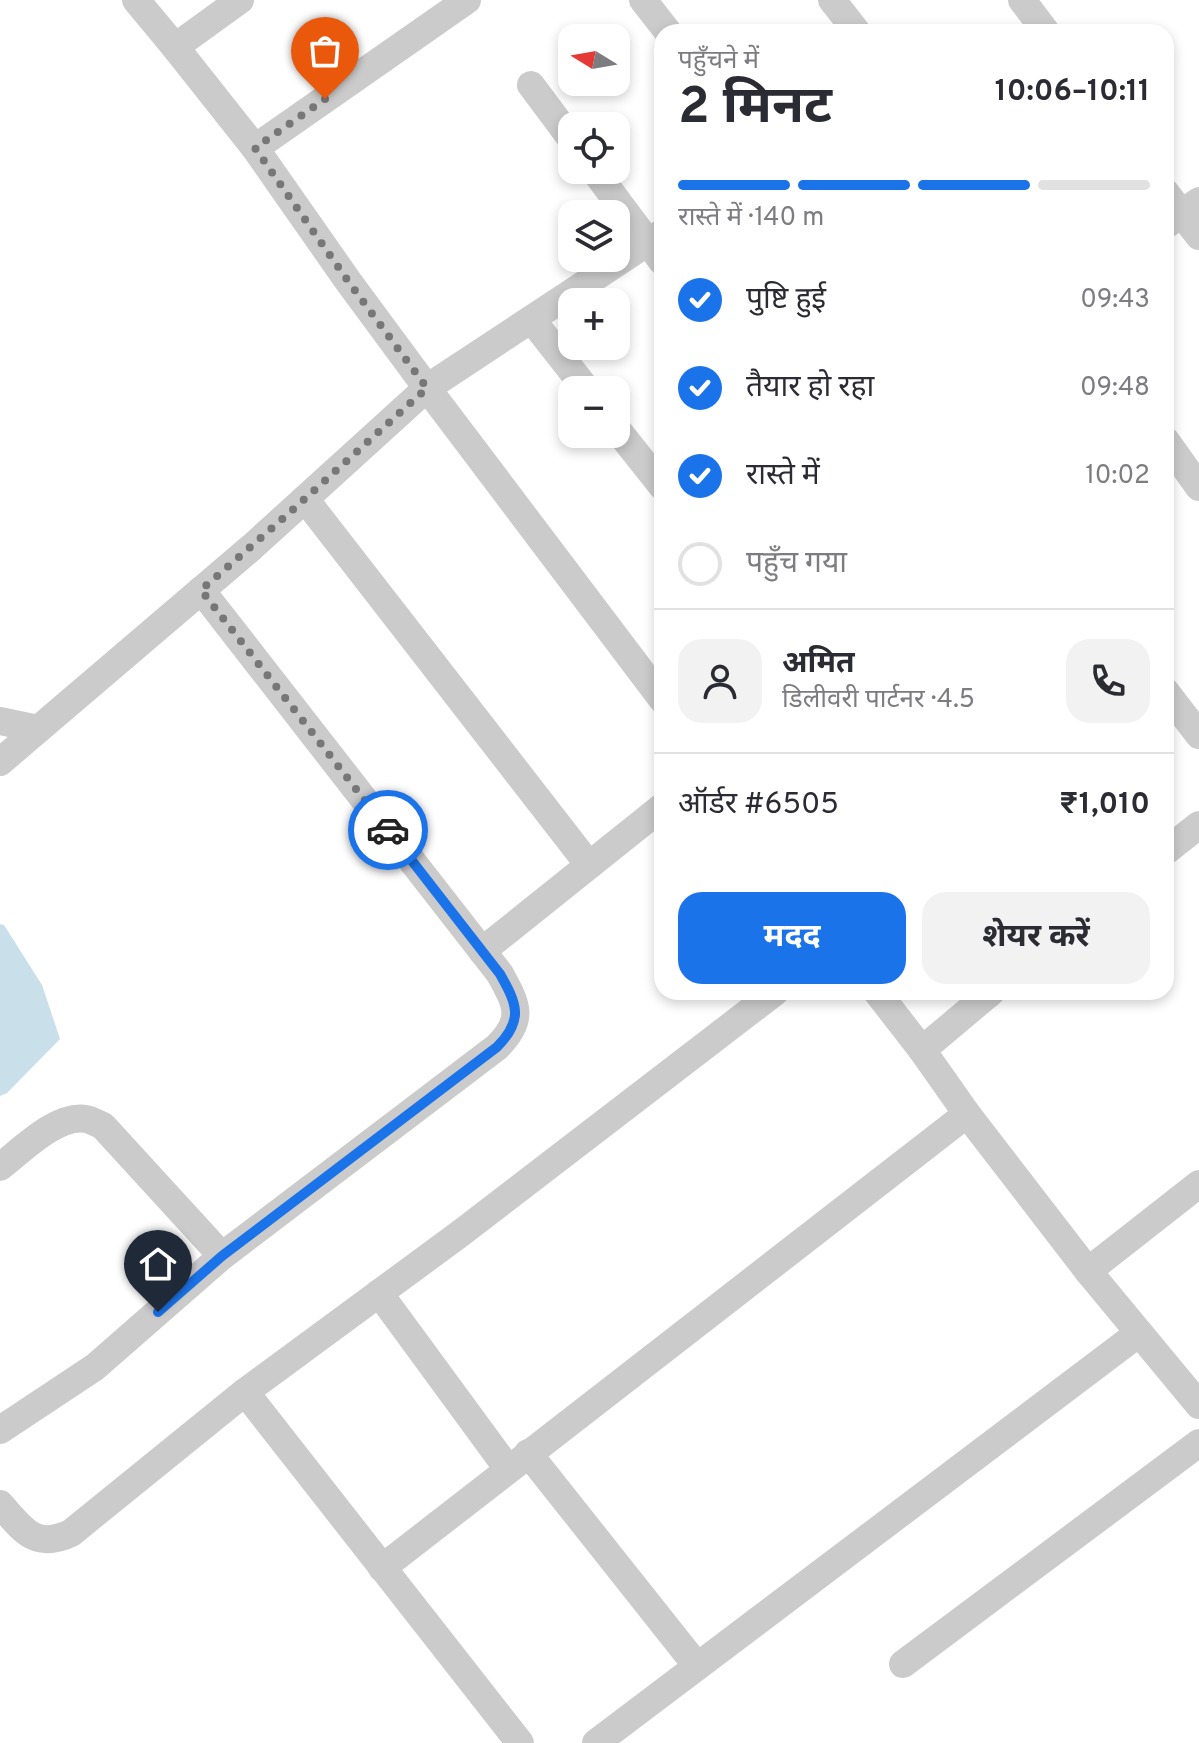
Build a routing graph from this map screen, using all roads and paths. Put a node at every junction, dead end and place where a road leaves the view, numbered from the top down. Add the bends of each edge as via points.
1 (136, 0) edge
2 (240, 0) edge
3 (467, 0) edge
4 (643, 0) edge
5 (832, 0) edge
6 (1022, 0) edge
7 (662, 24) edge
8 (851, 24) edge
9 (1040, 24) edge
10 (175, 47) junction
11 (531, 85) dead end
12 (558, 121) edge
13 (255, 148) junction
14 (606, 184) edge
15 (654, 242) edge
16 (654, 248) edge
17 (532, 320) junction
18 (576, 376) edge
19 (427, 388) junction
20 (630, 446) edge
21 (1174, 452) edge
22 (654, 476) edge
23 (1199, 487) edge
24 (305, 499) junction
25 (201, 590) junction
26 (654, 688) edge
27 (1174, 702) edge
28 (0, 721) edge
29 (38, 729) junction
30 (1199, 735) edge
31 (0, 762) edge
32 (654, 813) edge
33 (1199, 825) edge
34 (1174, 845) edge
35 (589, 865) junction
36 (482, 951) junction
37 (765, 1000) edge
38 (883, 1000) edge
39 (981, 1000) edge
40 (922, 1050) junction
41 (967, 1114) junction
42 (0, 1167) edge
43 (1199, 1184) edge
44 (222, 1256) junction
45 (1088, 1271) junction
46 (379, 1293) junction
47 (1139, 1333) junction
48 (1193, 1388) edge
49 (245, 1392) junction
50 (0, 1430) edge
51 (1199, 1443) edge
52 (518, 1461) junction
53 (0, 1504) edge
54 (382, 1568) junction
55 (903, 1664) dead end
56 (697, 1666) junction
57 (520, 1743) edge
58 (596, 1743) edge

1 - 10 street
2 - 10 street
3 - 13 street
4 - 7 street
5 - 8 street
6 - 9 street
10 - 13 street
11 - 12 street
13 - 19 street
14 - 15 street
16 - 17 street
17 - 18 street
17 - 19 street
19 - 24 street
19 - 26 street
20 - 22 street
21 - 23 street
24 - 25 street
24 - 35 street
25 - 29 street
25 - 36 street
27 - 30 street
28 - 29 street
29 - 31 street
32 - 35 street
33 - 34 street
35 - 36 street
36 - 44 street via 512,995 516,1012 510,1034
37 - 46 street
38 - 40 street
39 - 40 street
40 - 41 street
41 - 45 street
41 - 52 street
42 - 44 street via 56,1124 87,1119 103,1126
43 - 45 street
44 - 50 street via 95,1367
45 - 47 street
46 - 49 street
46 - 52 street
47 - 48 street
47 - 56 street
49 - 53 street via 57,1540 27,1534
49 - 54 street
51 - 55 street
52 - 54 street
52 - 56 street
54 - 57 street
56 - 58 street

